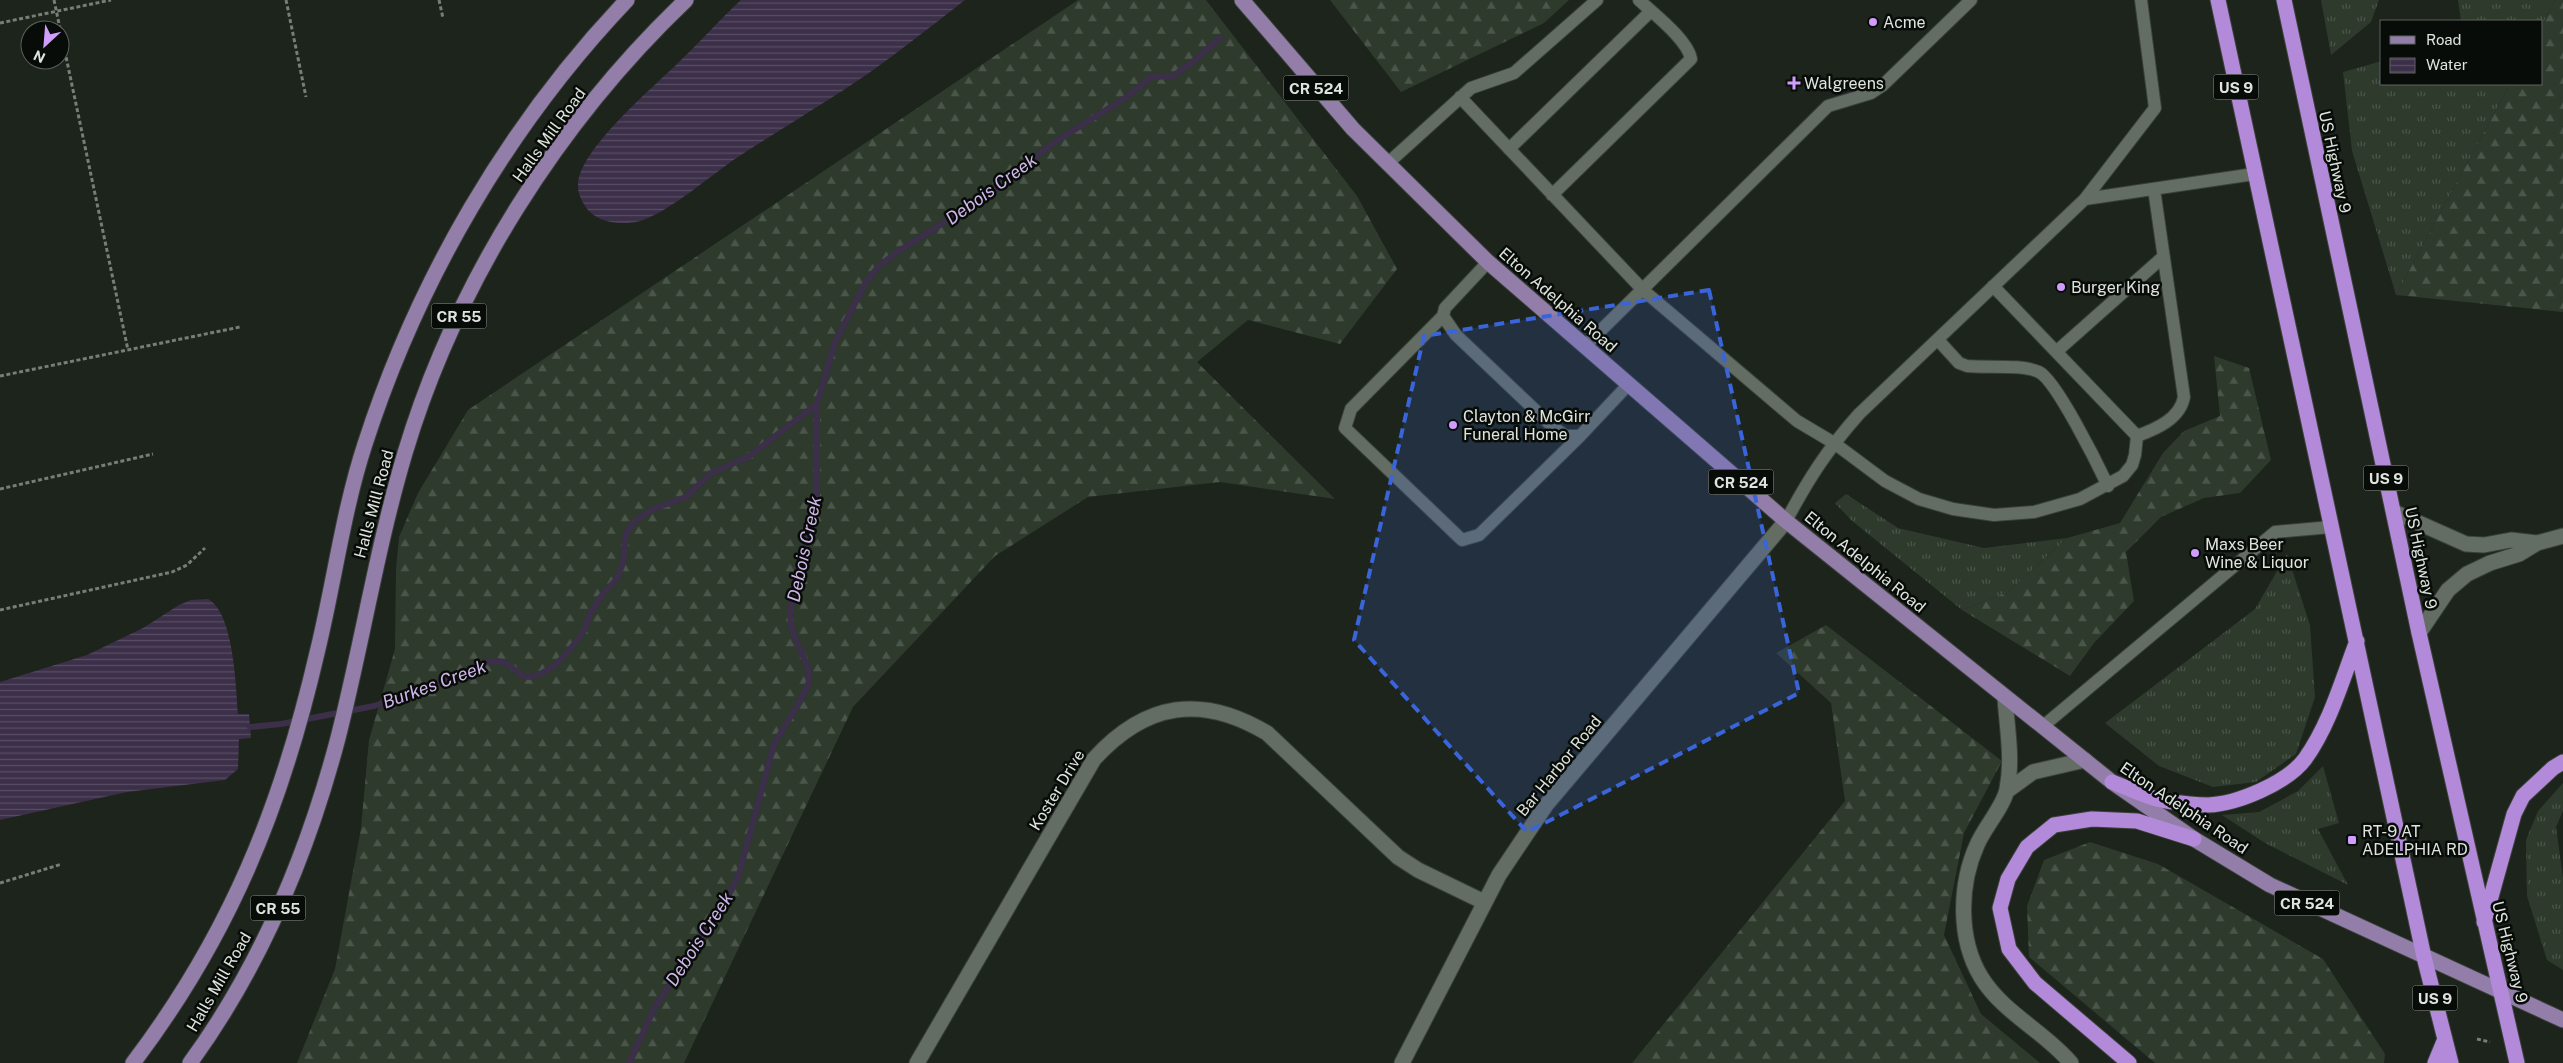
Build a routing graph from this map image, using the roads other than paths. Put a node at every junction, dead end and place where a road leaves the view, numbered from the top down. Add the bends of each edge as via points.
1 (626, 0) edge
2 (686, 0) edge
3 (1242, 0) edge
4 (1598, 0) edge
5 (1639, 0) edge
6 (1971, 0) edge
7 (2141, 0) edge
8 (2218, 0) edge
9 (2284, 0) edge
10 (1651, 11) junction
11 (1460, 97) junction
12 (1509, 149) junction
13 (1387, 164) junction
14 (2254, 174) junction
15 (2154, 189) junction
16 (1552, 195) junction
17 (2085, 199) junction
18 (2164, 257) junction
19 (1488, 262) junction
20 (1994, 286) junction
21 (1643, 290) junction
22 (1442, 316) junction
23 (1938, 340) junction
24 (1584, 347) junction
25 (2057, 351) junction
26 (1628, 384) junction
27 (1580, 436) junction
28 (2137, 436) junction
29 (1834, 443) junction
30 (2108, 486) junction
31 (2394, 512) junction
32 (1786, 521) junction
33 (2331, 527) junction
34 (2563, 536) edge
35 (2537, 543) junction
36 (2420, 632) junction
37 (2357, 641) junction
38 (2006, 698) junction
39 (2042, 727) junction
40 (2085, 760) junction
41 (2563, 762) edge
42 (2112, 782) junction
43 (2007, 790) junction
44 (2194, 840) junction
45 (1484, 902) junction
46 (2484, 924) junction
47 (2424, 957) junction
48 (2503, 992) junction
49 (2563, 1020) edge
50 (2445, 1039) junction
51 (133, 1063) edge
52 (190, 1063) edge
53 (917, 1063) edge
54 (1402, 1063) edge
55 (2070, 1063) edge
56 (2129, 1063) edge
57 (2435, 1063) edge
58 (2451, 1063) edge
59 (2517, 1063) edge

1 - 51 main road, Halls Mill Road / CR 55 via 557,80 503,156 465,217 411,326 358,467 294,746 257,850 223,923 180,998
2 - 52 main road, Halls Mill Road / CR 55 via 626,61 568,135 518,208 478,276 433,374 405,453 338,739 295,866 262,942 220,1019
3 - 13 main road, Elton Adelphia Road / CR 524 via 1316,88
4 - 11 lane via 1514,73 1471,88
5 - 10 lane
6 - 21 lane via 1883,84 1871,92 1828,106
7 - 17 lane via 2155,108
8 - 14 highway, US 9
9 - 31 highway, US Highway 9 / US 9
10 - 12 lane
10 - 16 lane via 1690,51 1691,59
11 - 12 lane
11 - 13 lane
12 - 16 lane
13 - 19 main road, Elton Adelphia Road / CR 524
14 - 15 lane
14 - 33 highway, US 9
15 - 17 lane
15 - 18 lane
16 - 21 lane
17 - 20 lane
18 - 25 lane
18 - 28 lane via 2183,404 2170,419
19 - 22 lane via 1445,308
19 - 24 main road, Elton Adelphia Road / CR 524
20 - 23 lane
20 - 25 lane
21 - 24 lane
21 - 29 lane via 1797,421
22 - 27 lane via 1456,335 1554,428 1566,436
22 - 27 lane via 1352,409 1345,428 1462,540 1479,535
23 - 29 lane via 1859,414
23 - 30 lane via 1959,363 1967,366 2031,369 2042,373 2074,420
24 - 26 main road, Elton Adelphia Road / CR 524
25 - 28 lane
26 - 27 lane
26 - 32 main road, Elton Adelphia Road / CR 524
28 - 30 lane via 2132,466
29 - 30 lane via 1885,481 1919,499 1953,509 1994,515 2034,512 2080,499
29 - 32 lane via 1811,474
31 - 35 street via 2466,544 2484,545 2511,540
31 - 36 highway, US Highway 9 / US 9
32 - 38 main road, Elton Adelphia Road / CR 524
32 - 45 street, Bar Harbor Road via 1546,805
33 - 37 highway, US 9
33 - 39 lane via 2275,532
34 - 35 street
35 - 36 street via 2519,554 2467,574 2448,590
36 - 46 highway, US Highway 9 / US 9
37 - 42 highway via 2316,743 2304,761 2272,786 2208,805 2164,801
37 - 47 highway, US 9
38 - 39 main road, Elton Adelphia Road / CR 524
38 - 43 street
39 - 40 main road, Elton Adelphia Road / CR 524
40 - 42 main road, Elton Adelphia Road / CR 524
40 - 43 street via 2033,772
41 - 46 highway via 2522,796 2514,814
42 - 44 main road, Elton Adelphia Road / CR 524
43 - 55 street via 1976,846 1967,878 1964,908 1968,947 1994,996
44 - 47 main road, Elton Adelphia Road / CR 524 via 2270,885
44 - 56 highway via 2137,821 2092,819 2054,826 2027,847 2008,879 2000,908 2009,949 2035,983
45 - 53 street, Koster Drive via 1398,857 1260,728 1226,713 1199,709 1160,713 1132,726 1094,759
45 - 54 street, Bar Harbor Road
46 - 48 highway, US Highway 9 / US 9
47 - 48 main road, Elton Adelphia Road / CR 524
47 - 50 highway, US 9
48 - 49 main road, Elton Adelphia Road / CR 524
48 - 59 highway, US Highway 9 / US 9
50 - 57 highway
50 - 58 highway, US 9

